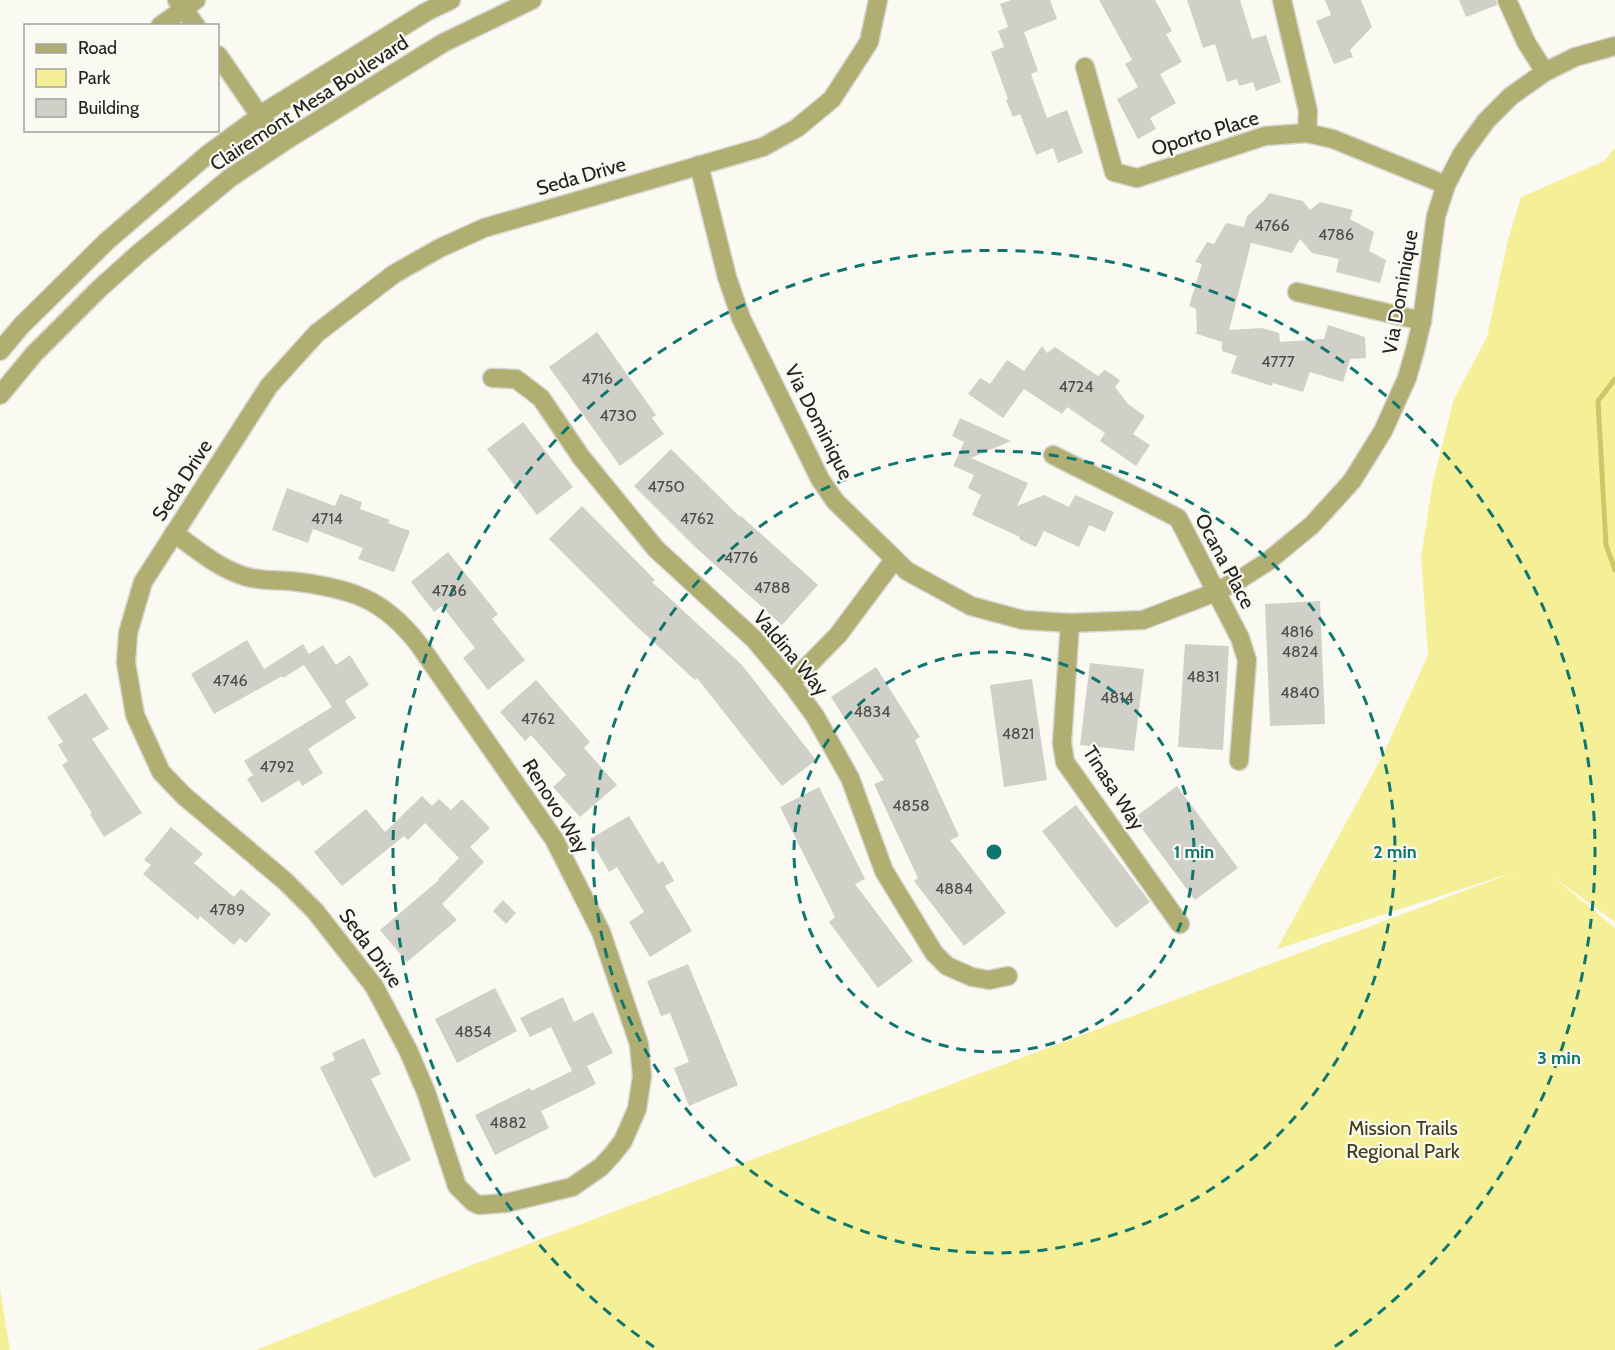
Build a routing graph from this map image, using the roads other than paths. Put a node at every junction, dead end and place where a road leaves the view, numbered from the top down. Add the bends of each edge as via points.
1 (451, 0) edge
2 (532, 0) edge
3 (878, 0) edge
4 (1282, 0) edge
5 (1507, 0) edge
6 (185, 3) edge
7 (162, 24) edge
8 (195, 24) edge
9 (1615, 46) edge
10 (219, 56) edge
11 (1085, 67) dead end
12 (1545, 72) junction
13 (260, 116) junction
14 (1307, 134) junction
15 (282, 143) junction
16 (699, 165) junction
17 (1446, 185) junction
18 (1297, 292) dead end
19 (1422, 321) junction
20 (0, 351) edge
21 (492, 378) dead end
22 (0, 395) edge
23 (1053, 455) dead end
24 (174, 533) junction
25 (894, 560) junction
26 (1216, 592) junction
27 (1070, 623) junction
28 (791, 683) junction
29 (1239, 761) dead end
30 (1180, 924) dead end
31 (1008, 976) dead end
32 (506, 1203) joint

1 - 13 street, Clairemont Mesa Boulevard
2 - 15 street, Clairemont Mesa Boulevard via 443,43
3 - 16 street, Seda Drive via 869,42 832,99 797,128 763,147
4 - 14 street via 1308,111
5 - 12 street
6 - 7 street
6 - 8 street
9 - 12 street, Via Dominique via 1575,57
10 - 13 street
11 - 14 street, Oporto Place via 1114,172 1137,177 1265,136
12 - 17 street, Via Dominique via 1510,96 1486,121
13 - 15 street
13 - 20 street, Clairemont Mesa Boulevard via 207,155 107,241
14 - 17 street, Oporto Place via 1333,139
15 - 22 street, Clairemont Mesa Boulevard via 230,178 139,253 34,354
16 - 24 street, Seda Drive via 484,228 394,273 317,333 269,386
16 - 25 street, Via Dominique via 741,318 820,479 835,501
17 - 19 street, Via Dominique via 1436,216
18 - 19 street
19 - 26 street, Via Dominique via 1396,405 1352,481 1291,544
21 - 28 street, Valdina Way via 516,379 541,398 581,457 656,549 754,639
23 - 26 street, Ocana Place via 1178,518
24 - 32 street, Seda Drive via 143,582 128,633 126,663 135,715 161,772 285,881 321,918 374,986 408,1050 457,1186 473,1202
24 - 32 street, Renovo Way via 216,563 246,577 337,588 366,598 396,619 420,646 554,839 601,932 639,1044 642,1076 637,1109 623,1141 587,1178 572,1187
25 - 27 street, Via Dominique via 908,572 971,606 1023,620
25 - 28 street via 838,634
26 - 27 street, Via Dominique via 1143,620
26 - 29 street, Ocana Place via 1247,660
27 - 30 street, Tinasa Way via 1062,743 1065,762
28 - 31 street, Valdina Way via 850,778 884,871 934,953 947,966 972,977 989,980

